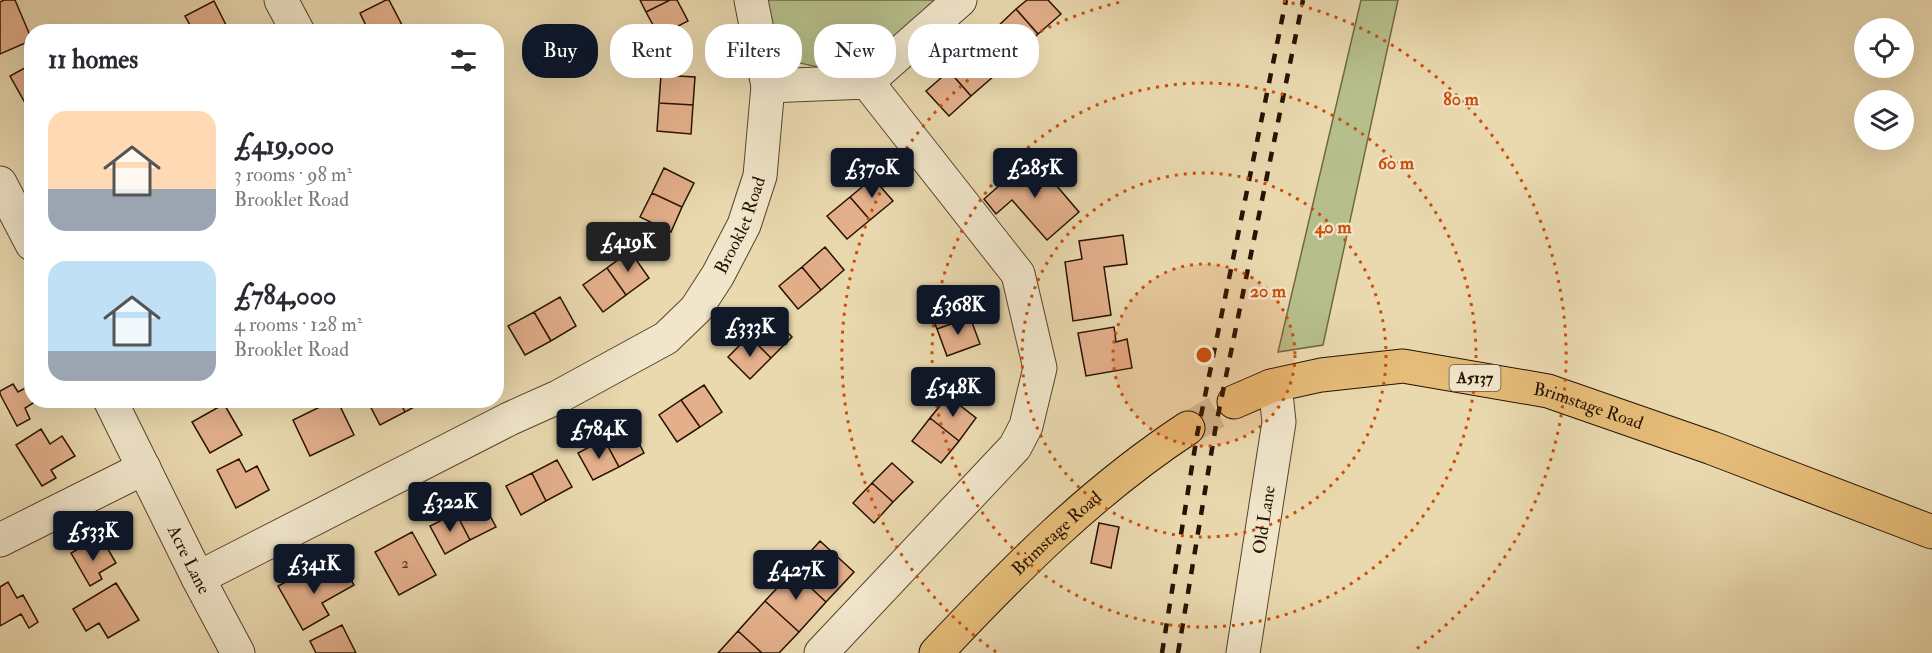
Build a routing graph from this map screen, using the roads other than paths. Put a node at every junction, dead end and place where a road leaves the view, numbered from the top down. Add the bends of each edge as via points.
1 (281, 0) edge
2 (751, 0) edge
3 (960, 0) edge
4 (294, 24) edge
5 (867, 82) junction
6 (768, 86) junction
7 (0, 183) edge
8 (19, 239) edge
9 (1271, 386) junction
10 (1234, 402) tunnel mouth
11 (114, 408) edge
12 (496, 412) edge
13 (1188, 428) tunnel mouth
14 (144, 468) junction
15 (1932, 532) edge
16 (0, 540) edge
17 (198, 578) junction
18 (238, 653) edge
19 (821, 653) edge
20 (936, 653) edge
21 (1243, 653) edge

1 - 4 street
2 - 6 street, Brooklet Road
3 - 5 street
5 - 6 street
5 - 19 street via 1018,274 1040,368 1026,426 1016,447
6 - 12 street, Brooklet Road via 757,186 744,225 696,309 666,338 558,397
7 - 8 street
9 - 10 main road, Brimstage Road / A5137
9 - 15 main road, Brimstage Road / A5137 via 1321,375 1403,366 1548,391 1712,448
9 - 21 street, Old Lane via 1279,422
11 - 14 street, Acre Lane
12 - 17 street, Brooklet Road
13 - 20 main road, Brimstage Road via 1078,511
14 - 16 street
14 - 17 street, Acre Lane
17 - 18 street, Acre Lane

